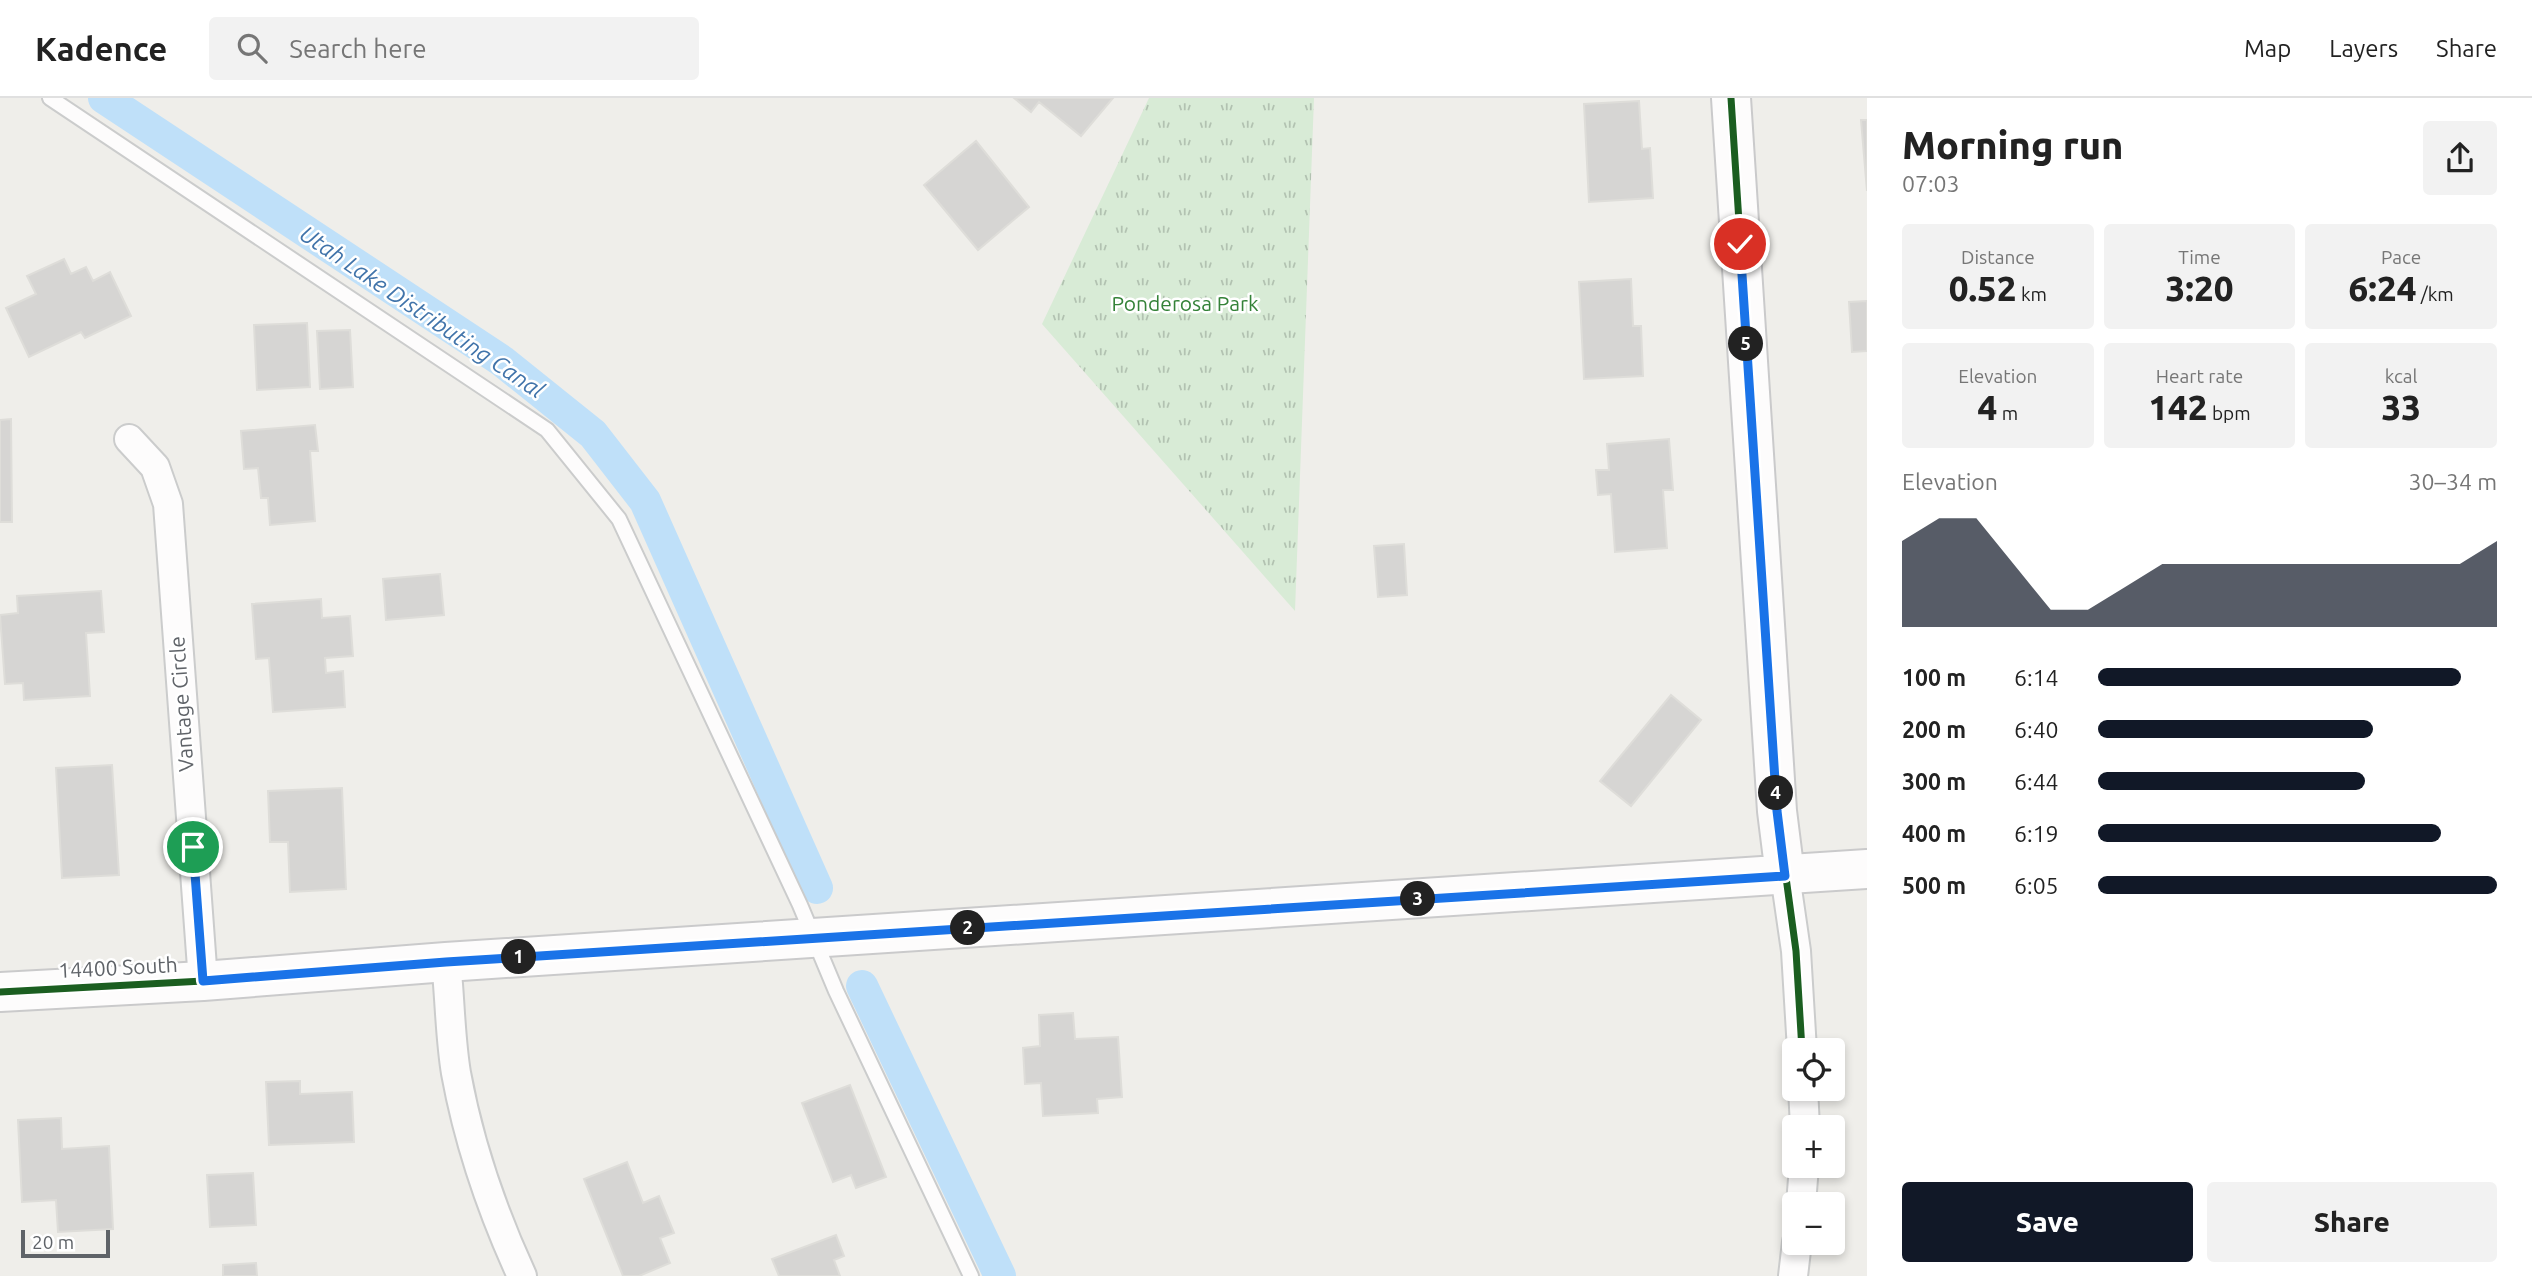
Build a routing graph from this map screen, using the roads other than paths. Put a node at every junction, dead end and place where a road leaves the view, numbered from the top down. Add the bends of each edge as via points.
1 (50, 98) edge
2 (1731, 98) edge
3 (129, 439) dead end
4 (1867, 869) edge
5 (1785, 876) junction
6 (814, 938) junction
7 (446, 962) junction
8 (203, 981) junction
9 (0, 992) edge
10 (1800, 1038) edge
11 (1795, 1255) edge
12 (522, 1276) edge
13 (971, 1276) edge
14 (1793, 1276) edge

1 - 6 lane via 547,430 620,519
2 - 5 street
3 - 8 street, Vantage Circle via 155,467 168,504
4 - 5 street, 14400 South
5 - 6 street, 14400 South
5 - 10 street via 1796,951
6 - 7 street, 14400 South
6 - 13 lane
7 - 8 street, 14400 South
7 - 12 street via 456,1072 474,1152 500,1230
8 - 9 street, 14400 South
11 - 14 street

